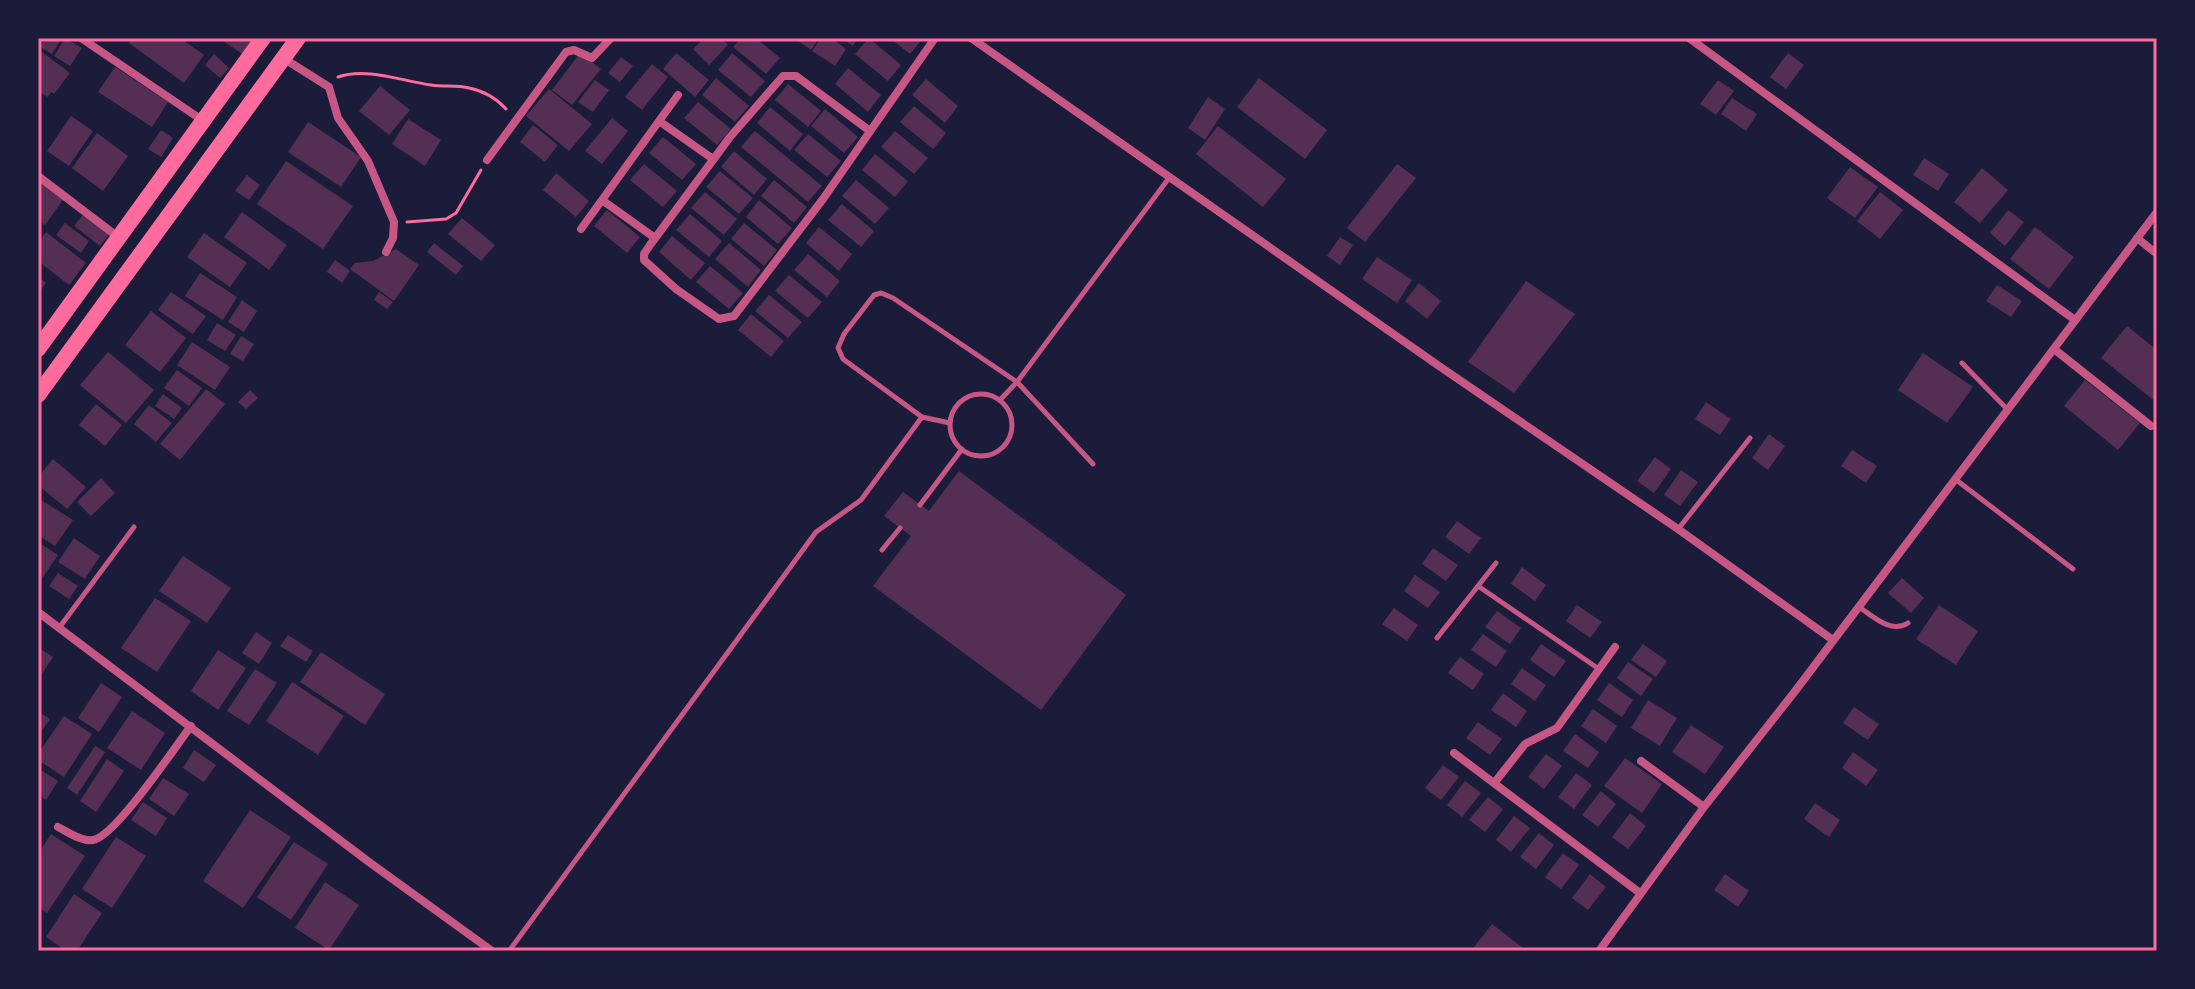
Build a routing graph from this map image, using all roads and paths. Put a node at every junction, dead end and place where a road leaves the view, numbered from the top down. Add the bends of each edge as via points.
1 (81, 38) edge
2 (263, 38) edge
3 (298, 38) edge
4 (611, 38) edge
5 (935, 38) edge
6 (971, 38) edge
7 (1689, 38) edge
8 (283, 58) junction
9 (329, 87) junction
10 (678, 95) dead end
11 (202, 120) junction
12 (517, 121) junction
13 (659, 121) junction
14 (870, 131) junction
15 (713, 159) junction
16 (487, 160) joint
17 (38, 176) edge
18 (1169, 178) junction
19 (602, 200) junction
20 (2157, 212) edge
21 (394, 222) junction
22 (581, 229) dead end
23 (119, 238) junction
24 (655, 238) junction
25 (2137, 238) junction
26 (386, 252) dead end
27 (2157, 254) edge
28 (2075, 320) junction
29 (38, 349) edge
30 (2054, 349) junction
31 (1962, 363) dead end
32 (1017, 382) junction
33 (38, 395) edge
34 (1000, 400) junction
35 (2007, 409) junction
36 (922, 417) junction
37 (950, 423) junction
38 (2151, 426) dead end
39 (1750, 438) dead end
40 (962, 449) junction
41 (1093, 464) dead end
42 (1955, 479) junction
43 (920, 505) dead end
44 (134, 527) dead end
45 (900, 528) dead end
46 (1678, 529) junction
47 (882, 550) dead end
48 (1496, 563) dead end
49 (2073, 569) dead end
50 (1478, 586) junction
51 (1859, 607) junction
52 (38, 612) edge
53 (1908, 623) dead end
54 (58, 628) junction
55 (1437, 638) dead end
56 (1833, 640) junction
57 (1615, 647) dead end
58 (1600, 670) junction
59 (191, 726) junction
60 (1454, 753) dead end
61 (1641, 761) dead end
62 (1495, 782) junction
63 (1704, 807) junction
64 (58, 827) dead end
65 (1640, 893) junction
66 (492, 951) edge
67 (509, 951) edge
68 (1599, 951) edge

1 - 11 street
2 - 11 main road
3 - 8 main road
4 - 12 street via 592,58 566,52
5 - 14 street
6 - 18 street
7 - 28 street
8 - 9 street
8 - 33 main road
9 - 12 path via 340,75 362,75 469,88 495,97
9 - 21 street via 338,118 368,161
10 - 13 street
11 - 23 main road
12 - 16 street
13 - 15 street
13 - 19 street
14 - 15 street via 805,82 783,76
14 - 24 street via 731,318 719,319 644,260
15 - 24 street
16 - 21 path via 456,213 446,219
17 - 23 street
18 - 32 lane
18 - 46 street
19 - 22 street
19 - 24 street
20 - 25 street
21 - 26 street
23 - 29 main road
25 - 27 street
25 - 28 street
28 - 30 street
30 - 35 street
30 - 38 street
31 - 35 lane
32 - 34 lane
32 - 36 lane via 893,298 874,295 838,348 843,359
32 - 41 lane
34 - 37 lane via 982,394 964,399
34 - 40 lane via 1012,426 1006,444 989,455
35 - 42 street
36 - 37 lane
36 - 67 lane via 861,500 816,532
37 - 40 lane
39 - 46 lane
40 - 43 lane
42 - 49 lane
42 - 51 street
44 - 54 lane
45 - 47 lane
46 - 56 street
48 - 50 lane
50 - 55 lane
50 - 58 lane
51 - 53 lane via 1891,627
51 - 56 street
52 - 54 street
54 - 59 street
56 - 63 street
57 - 58 street
58 - 62 street via 1557,728 1525,744
59 - 64 street via 103,836 83,839
59 - 66 street
60 - 62 street
61 - 63 street
62 - 65 street
63 - 65 street
65 - 68 street

